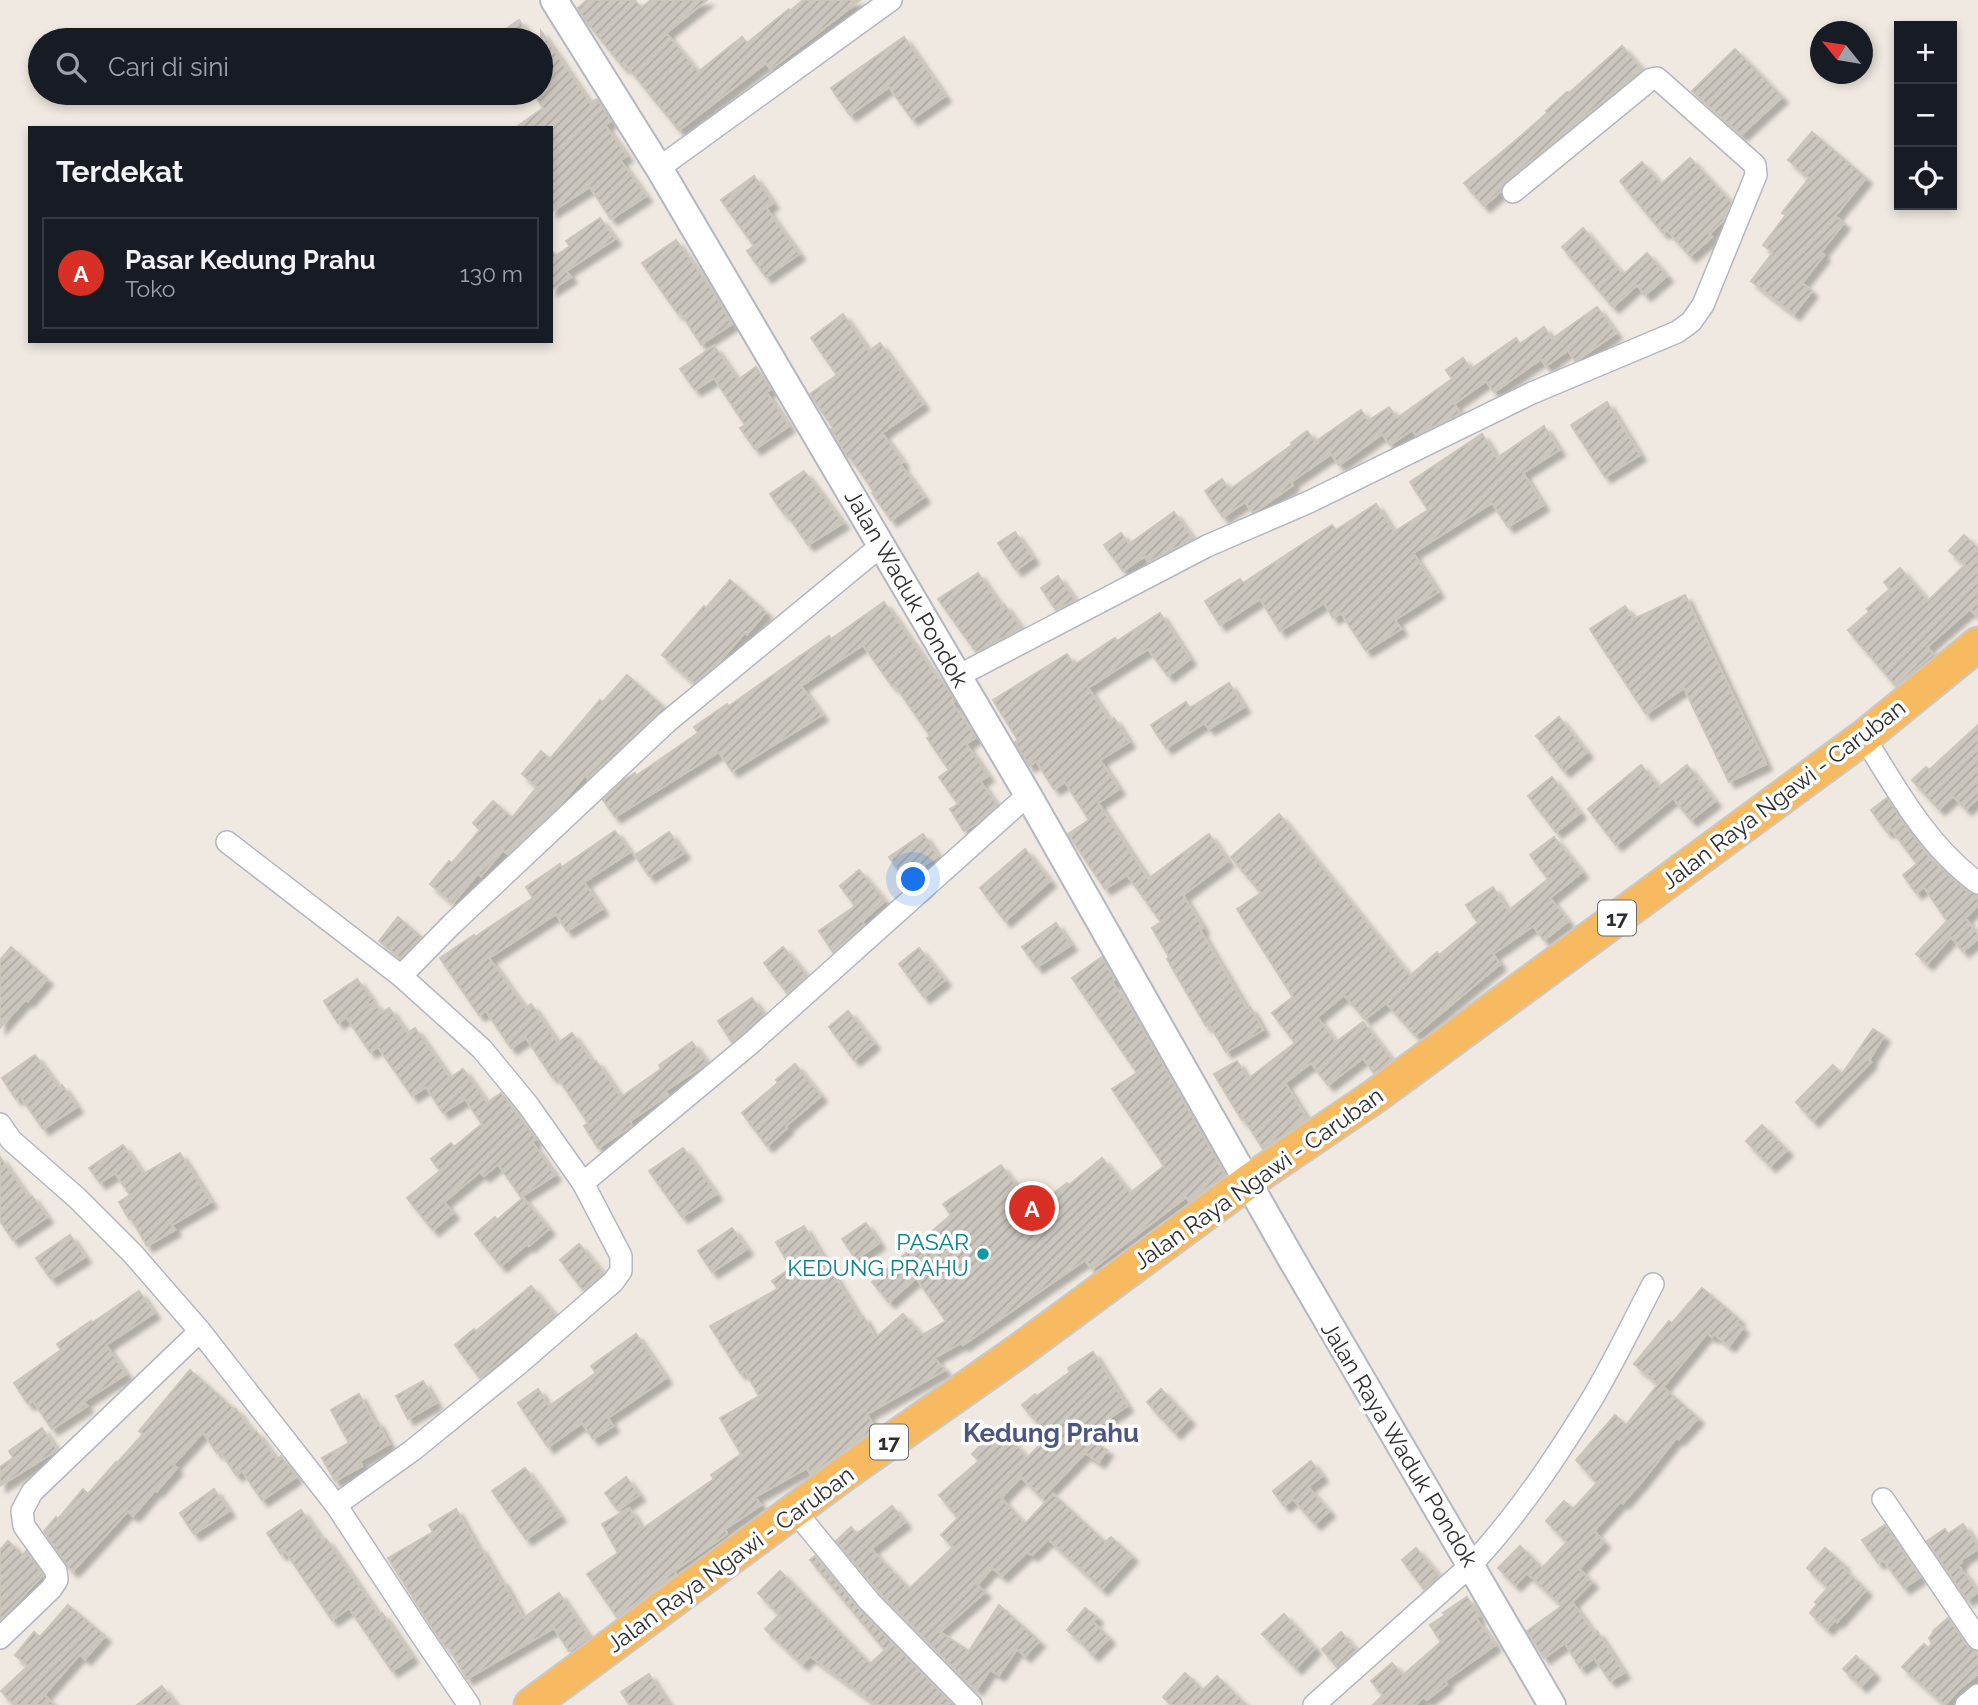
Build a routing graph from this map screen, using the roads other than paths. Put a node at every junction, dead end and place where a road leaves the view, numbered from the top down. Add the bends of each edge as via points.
1 (554, 0) edge
2 (891, 0) edge
3 (659, 167) junction
4 (1513, 192) dead end
5 (881, 545) junction
6 (1978, 644) edge
7 (958, 676) junction
8 (1864, 737) junction
9 (1028, 794) junction
10 (227, 842) dead end
11 (1978, 883) edge
12 (401, 976) junction
13 (0, 1124) edge
14 (1248, 1182) junction
15 (583, 1183) junction
16 (1653, 1284) dead end
17 (200, 1331) junction
18 (1883, 1499) dead end
19 (336, 1505) junction
20 (795, 1511) junction
21 (1471, 1564) junction
22 (0, 1638) edge
23 (1978, 1639) edge
24 (1978, 1695) edge
25 (535, 1704) edge
26 (469, 1705) edge
27 (971, 1705) edge
28 (1314, 1705) edge
29 (1552, 1705) edge
30 (1965, 1705) edge

1 - 3 street, Jalan Waduk Pondok
2 - 3 street
3 - 5 street, Jalan Waduk Pondok
4 - 7 street via 1657,78 1755,165 1756,175 1703,305 1677,332 1532,393 1309,502 1207,546
5 - 7 street, Jalan Waduk Pondok
5 - 12 street via 667,722
6 - 8 highway, Jalan Raya Ngawi - Caruban / 17
7 - 9 street, Jalan Waduk Pondok
8 - 11 street via 1934,844
8 - 14 highway, Jalan Raya Ngawi - Caruban / 17 via 1375,1096
9 - 14 street, Jalan Waduk Pondok
9 - 15 street via 750,1044
10 - 12 street
12 - 15 street via 482,1049
13 - 17 street via 11,1140 133,1254
14 - 20 highway, Jalan Raya Ngawi - Caruban / 17
14 - 21 street, Jalan Raya Waduk Pondok
15 - 19 street via 621,1256 621,1271 613,1282 413,1450
16 - 21 street via 1592,1398 1541,1477
17 - 19 street
17 - 22 street via 32,1492 22,1511 24,1526 56,1571 57,1580
18 - 23 street
19 - 26 street
20 - 25 highway, Jalan Raya Ngawi - Caruban / 17
20 - 27 street via 869,1601
21 - 28 street
21 - 29 street, Jalan Raya Waduk Pondok
24 - 30 street

